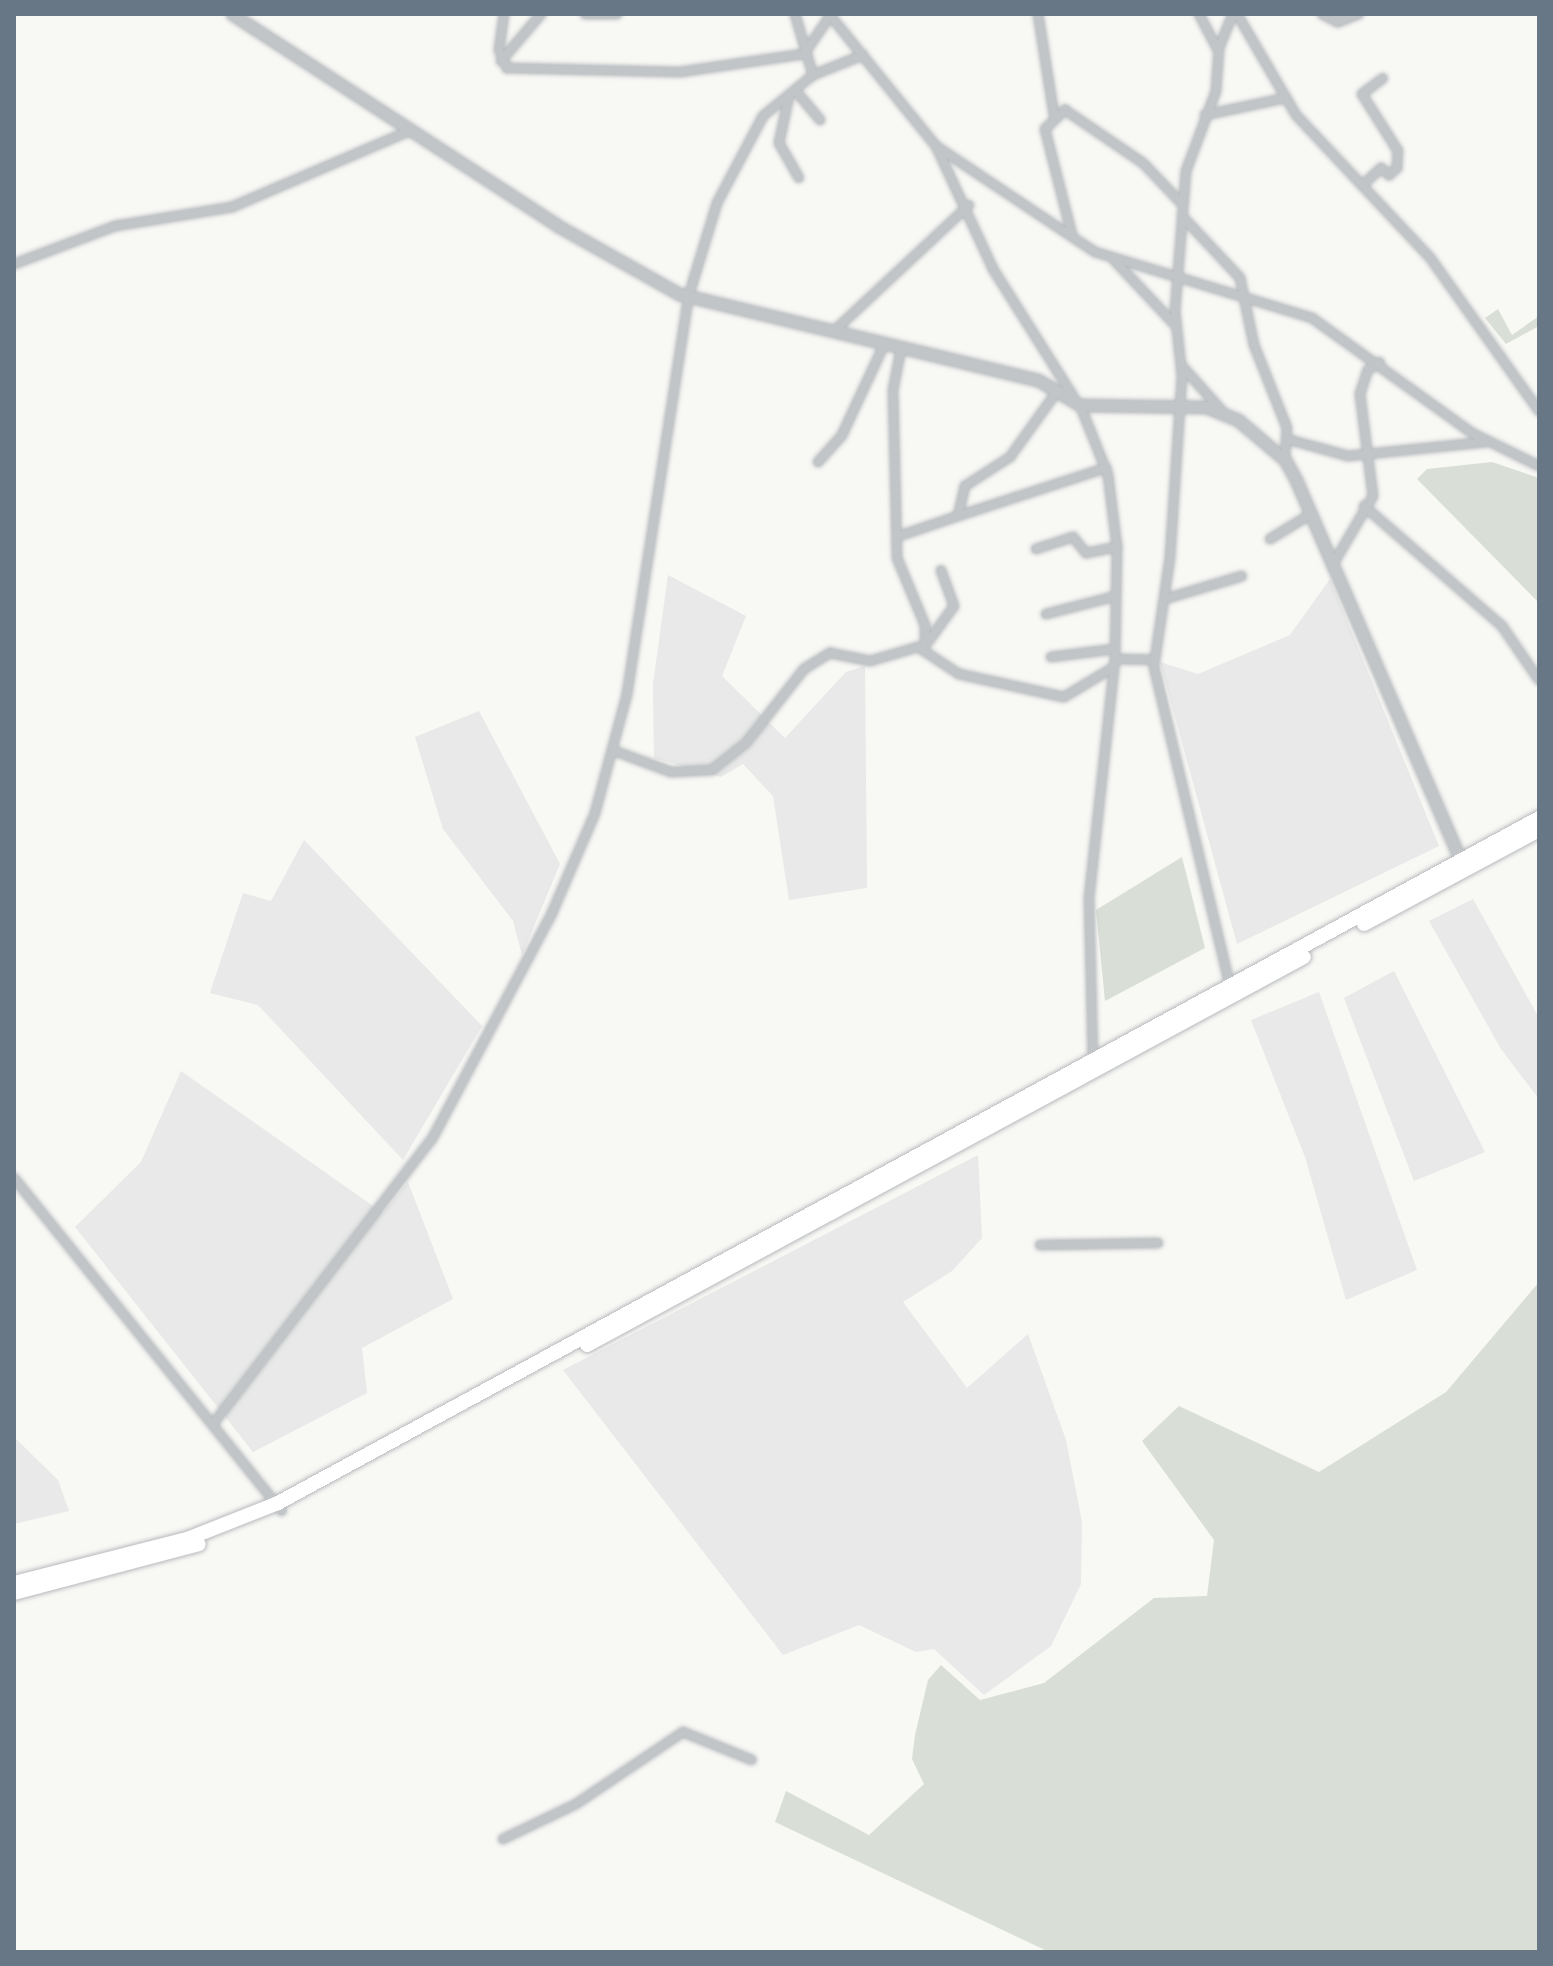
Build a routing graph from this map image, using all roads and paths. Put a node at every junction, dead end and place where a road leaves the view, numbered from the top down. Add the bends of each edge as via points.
1 (232, 14) edge
2 (504, 14) edge
3 (541, 14) edge
4 (585, 14) edge
5 (617, 14) edge
6 (795, 14) edge
7 (1038, 14) edge
8 (1199, 14) edge
9 (1235, 14) edge
10 (1322, 14) edge
11 (1359, 14) edge
12 (830, 15) edge
13 (1218, 50) junction
14 (804, 54) junction
15 (863, 55) junction
16 (501, 61) junction
17 (813, 75) junction
18 (1383, 78) dead end
19 (792, 92) junction
20 (1286, 98) junction
21 (1054, 115) junction
22 (1205, 115) junction
23 (820, 120) dead end
24 (412, 130) junction
25 (936, 146) junction
26 (799, 178) dead end
27 (1366, 182) junction
28 (969, 205) junction
29 (1183, 205) junction
30 (1182, 216) junction
31 (1072, 235) junction
32 (1114, 260) junction
33 (14, 264) edge
34 (1176, 280) junction
35 (688, 298) junction
36 (1243, 298) junction
37 (1176, 326) junction
38 (833, 332) junction
39 (884, 345) junction
40 (901, 349) junction
41 (1380, 362) junction
42 (1180, 364) junction
43 (1059, 389) junction
44 (1077, 401) junction
45 (1177, 409) junction
46 (1539, 411) edge
47 (1223, 412) junction
48 (1290, 440) junction
49 (1488, 442) junction
50 (1371, 455) junction
51 (1285, 460) junction
52 (818, 462) dead end
53 (1539, 466) edge
54 (1106, 468) junction
55 (1364, 506) junction
56 (1311, 514) junction
57 (958, 516) junction
58 (902, 535) junction
59 (1270, 539) dead end
60 (1117, 547) junction
61 (1036, 549) dead end
62 (1331, 569) junction
63 (941, 570) dead end
64 (1242, 576) dead end
65 (1116, 596) junction
66 (1165, 599) junction
67 (1046, 614) dead end
68 (926, 646) junction
69 (1114, 649) junction
70 (1051, 657) dead end
71 (1154, 660) junction
72 (1114, 663) junction
73 (1539, 680) edge
74 (612, 750) junction
75 (1539, 818) edge
76 (1539, 830) edge
77 (1463, 865) junction
78 (1230, 986) junction
79 (1093, 1061) junction
80 (14, 1178) edge
81 (1158, 1243) dead end
82 (1040, 1245) dead end
83 (213, 1424) junction
84 (280, 1507) junction
85 (14, 1583) edge
86 (14, 1593) edge
87 (752, 1760) dead end
88 (503, 1839) dead end

1 - 24 street
2 - 16 street
3 - 16 street
4 - 5 street
6 - 14 street
7 - 21 street
8 - 13 street
9 - 13 street
9 - 20 street
10 - 11 street via 1338,22
12 - 14 street
12 - 15 street
13 - 22 street via 1219,80
14 - 16 street via 680,72 507,68
14 - 17 street
15 - 17 street
15 - 25 street
17 - 19 street
18 - 27 street via 1362,94 1398,151 1397,168 1389,175 1381,168
19 - 23 street
19 - 26 street via 779,143
19 - 35 street via 763,116 736,159
20 - 22 street
20 - 27 street
21 - 29 street via 1073,114 1143,163
21 - 31 street via 1045,125 1047,150
22 - 29 street
24 - 33 street via 232,207 115,226
24 - 35 street via 558,226
25 - 28 street
25 - 31 street
27 - 46 street via 1444,275 1501,367
28 - 38 street
28 - 44 street via 993,269
29 - 30 street
30 - 34 street
30 - 36 street via 1236,272
31 - 32 street
32 - 34 street
32 - 37 street
34 - 36 street
34 - 37 street
35 - 38 street
35 - 74 street via 648,577
36 - 41 street via 1312,318
36 - 48 street
37 - 42 street
38 - 39 street
39 - 40 street
39 - 52 street via 842,435
40 - 43 street
40 - 58 street via 893,390
41 - 49 street
41 - 50 street via 1368,370 1360,394
42 - 45 street
42 - 47 street
43 - 44 street
43 - 57 street via 1010,457 965,486
44 - 45 street
44 - 54 street
45 - 47 street
45 - 66 street
47 - 51 street
48 - 50 street
48 - 51 street
49 - 50 street
49 - 53 street
50 - 55 street via 1373,496
51 - 56 street
54 - 57 street
54 - 60 street
55 - 62 street
55 - 73 street via 1502,626
56 - 59 street
56 - 62 street
57 - 58 street
58 - 68 street via 900,574
60 - 61 street via 1086,553 1073,537
60 - 65 street
62 - 77 street
63 - 68 street via 954,606
64 - 66 street
65 - 67 street
65 - 69 street
66 - 71 street
68 - 72 street via 959,674 1064,697
68 - 74 street via 863,662 825,655 804,669 746,743 700,774 659,770
69 - 70 street
69 - 72 street
71 - 72 street
71 - 78 street
72 - 79 street via 1089,899
74 - 83 street via 595,813 552,913 443,1122
75 - 77 highway
76 - 77 highway
77 - 78 highway
77 - 84 highway
78 - 79 highway
79 - 84 highway
80 - 83 street
81 - 82 street
83 - 84 street
84 - 85 highway via 187,1539
84 - 86 highway via 154,1560
87 - 88 street via 683,1732 576,1804

